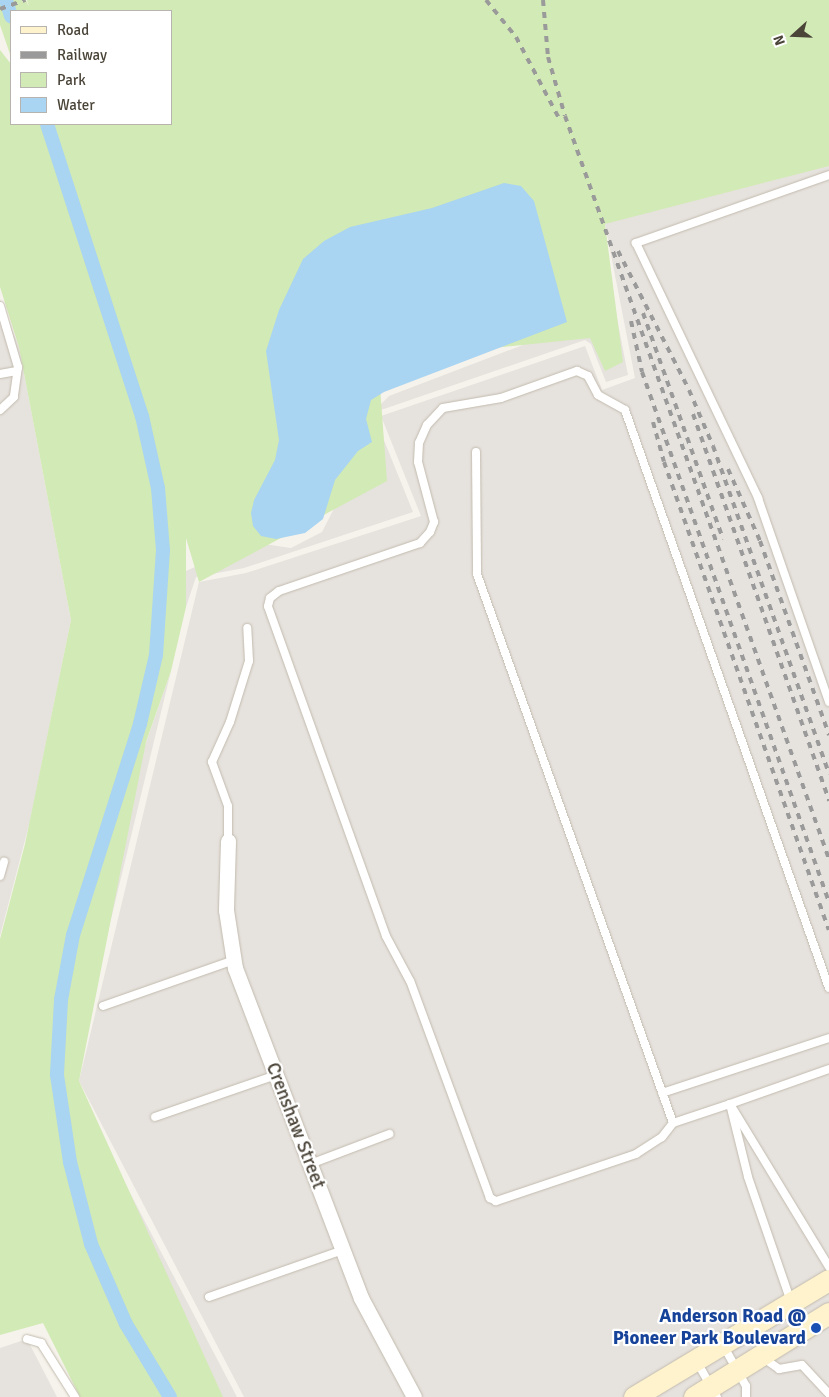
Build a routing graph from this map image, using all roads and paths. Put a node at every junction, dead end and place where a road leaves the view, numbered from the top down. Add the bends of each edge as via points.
1 (829, 175) edge
2 (0, 306) edge
3 (17, 371) junction
4 (0, 374) edge
5 (0, 410) edge
6 (476, 452) dead end
7 (247, 628) dead end
8 (829, 702) edge
9 (228, 841) joint
10 (4, 862) dead end
11 (0, 876) edge
12 (234, 960) junction
13 (829, 988) edge
14 (103, 1006) dead end
15 (829, 1038) edge
16 (829, 1068) edge
17 (276, 1075) junction
18 (662, 1093) junction
19 (730, 1104) junction
20 (155, 1117) dead end
21 (674, 1124) junction
22 (390, 1134) dead end
23 (310, 1164) junction
24 (343, 1250) junction
25 (829, 1267) edge
26 (829, 1280) edge
27 (209, 1297) dead end
28 (790, 1303) junction
29 (829, 1313) edge
30 (801, 1330) junction
31 (27, 1339) dead end
32 (722, 1344) junction
33 (761, 1355) junction
34 (696, 1360) junction
35 (737, 1370) junction
36 (707, 1394) edge
37 (829, 1394) edge
38 (75, 1397) edge
39 (414, 1397) edge
40 (634, 1397) edge
41 (746, 1397) edge

1 - 8 lane via 636,243 758,498
2 - 3 lane via 13,342
3 - 4 lane
3 - 5 lane via 14,397
6 - 18 lane via 477,574
7 - 9 lane via 248,661 230,722 212,762 228,806
9 - 12 street, Crenshaw Street via 226,910
10 - 11 lane
12 - 14 lane
12 - 17 street, Crenshaw Street
13 - 21 lane via 625,410 598,395 588,376 577,370 501,398 444,408 427,425 419,443 418,462 434,522 430,532 420,543 279,591 270,598 268,606 386,936 410,981 490,1198 496,1201 636,1154 662,1137
15 - 18 lane
16 - 19 lane
17 - 20 lane
17 - 23 street, Crenshaw Street
18 - 21 lane
19 - 21 lane
19 - 25 lane
19 - 28 lane via 748,1176
22 - 23 lane
23 - 24 street, Crenshaw Street
24 - 27 lane
24 - 39 street, Crenshaw Street via 361,1298
26 - 28 main road
28 - 30 lane
28 - 32 main road
29 - 30 main road
30 - 33 main road
31 - 38 lane via 41,1343
32 - 34 main road
32 - 35 lane
33 - 35 main road
33 - 37 lane via 779,1369 802,1366
34 - 36 lane
34 - 40 main road
35 - 36 main road
35 - 41 lane via 746,1386

